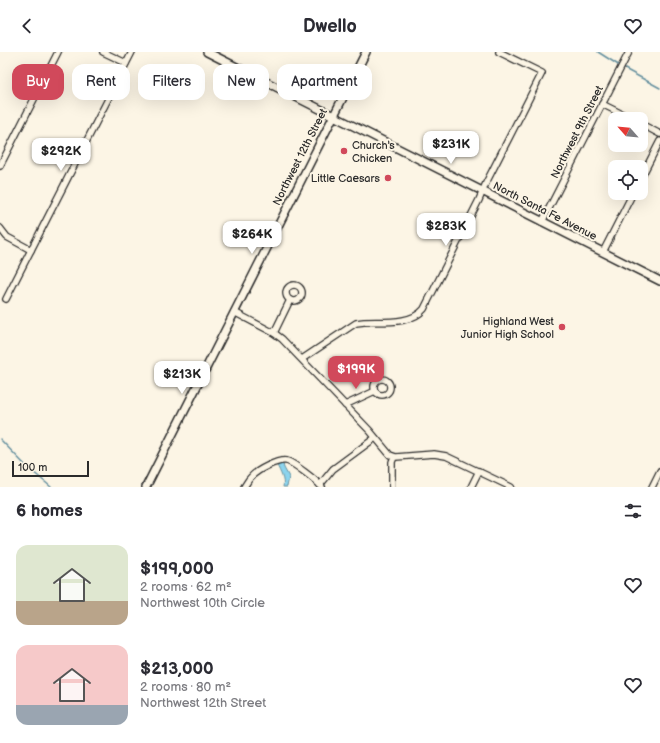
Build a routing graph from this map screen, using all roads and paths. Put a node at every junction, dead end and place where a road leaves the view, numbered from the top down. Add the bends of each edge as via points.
1 (58, 52) edge
2 (103, 52) edge
3 (132, 52) edge
4 (207, 52) edge
5 (366, 52) edge
6 (499, 52) edge
7 (629, 52) edge
8 (126, 64) joint
9 (108, 100) edge
10 (602, 104) junction
11 (618, 112) edge
12 (333, 116) junction
13 (648, 128) edge
14 (660, 134) edge
15 (660, 141) edge
16 (648, 164) edge
17 (0, 166) edge
18 (482, 192) junction
19 (629, 200) edge
20 (542, 222) junction
21 (0, 228) edge
22 (31, 250) junction
23 (603, 252) junction
24 (660, 281) edge
25 (6, 299) dead end
26 (290, 300) dead end
27 (234, 312) junction
28 (274, 333) junction
29 (302, 360) junction
30 (375, 391) dead end
31 (345, 405) junction
32 (375, 438) junction
33 (394, 457) junction
34 (479, 471) junction
35 (660, 471) edge
36 (321, 486) edge
37 (146, 487) edge
38 (244, 487) edge
39 (392, 487) edge
40 (471, 487) edge
41 (511, 487) edge
42 (652, 487) edge

1 - 17 street
2 - 8 street
3 - 8 street
4 - 12 main road, North Santa Fe Avenue
5 - 12 main road, Northwest 12th Street
6 - 18 street via 542,73
7 - 10 street, Northwest 9th Street
9 - 22 street
10 - 11 street
10 - 20 street, Northwest 9th Street
12 - 18 main road, North Santa Fe Avenue
12 - 27 main road, Northwest 12th Street
13 - 14 street
15 - 16 street
18 - 20 main road, North Santa Fe Avenue
18 - 29 street via 420,314 408,320 356,323
19 - 23 street
20 - 23 main road, North Santa Fe Avenue
21 - 22 street via 7,237
22 - 25 street
23 - 24 main road, North Santa Fe Avenue
26 - 28 street
27 - 28 street
27 - 37 main road, Northwest 12th Street
28 - 29 street
29 - 31 street
30 - 31 street
31 - 32 street
32 - 33 street
32 - 36 street via 334,469
33 - 34 street via 441,455
33 - 39 street
34 - 40 street
34 - 41 street
35 - 42 street
36 - 38 street via 288,462 281,460 255,472

